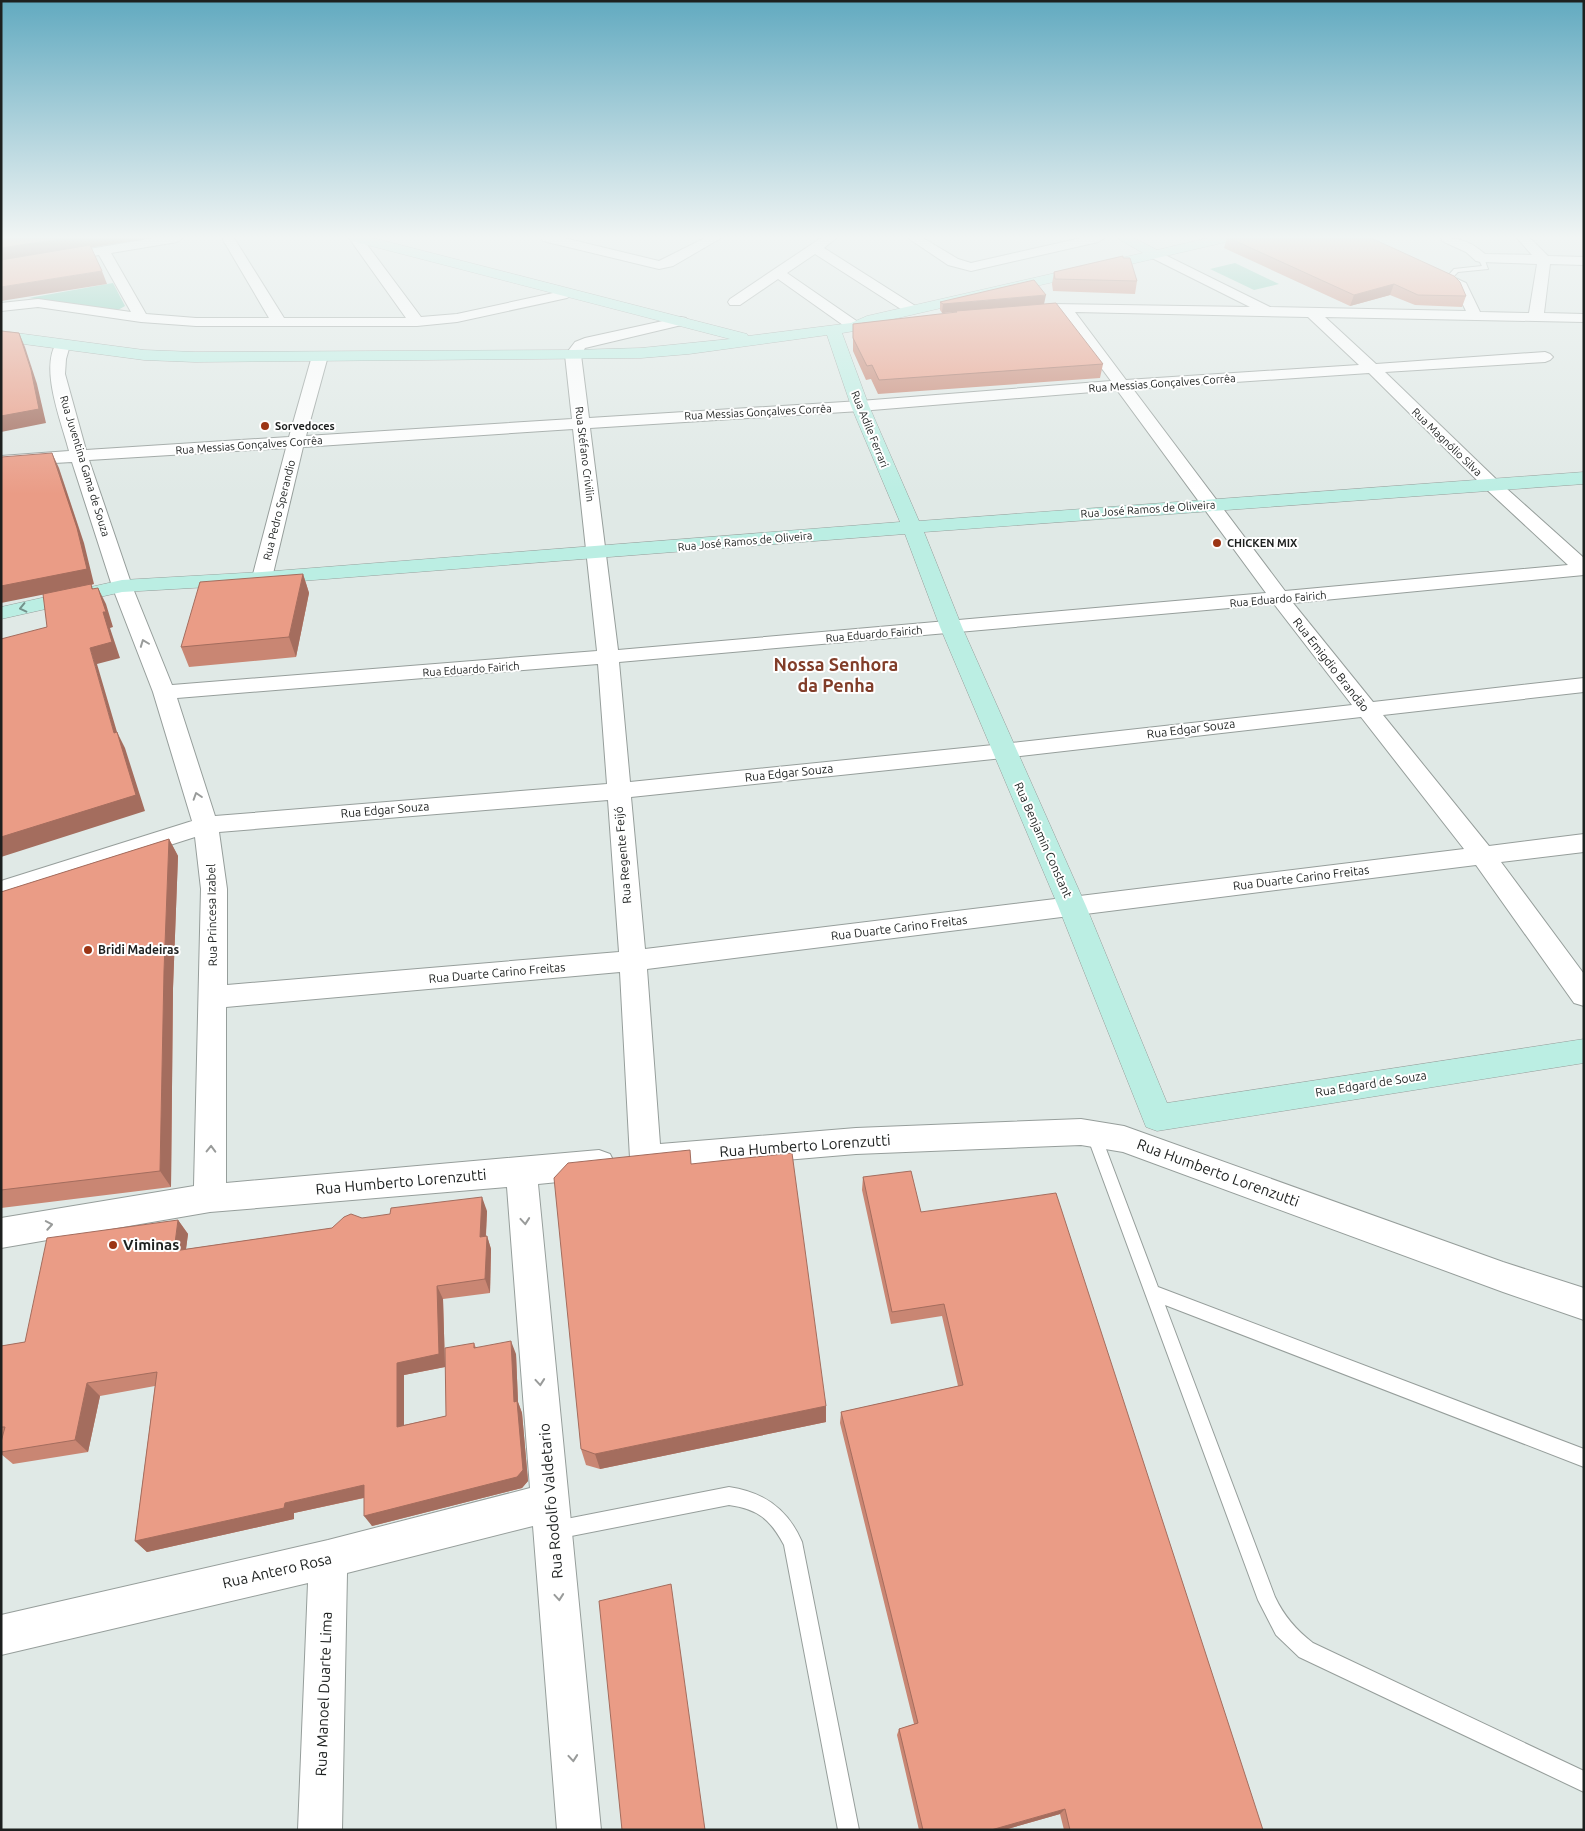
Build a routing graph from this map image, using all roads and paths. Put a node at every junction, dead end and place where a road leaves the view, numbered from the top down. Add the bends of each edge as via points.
1 (670, 323) edge
2 (690, 323) edge
3 (850, 323) edge
4 (862, 323) edge
5 (901, 323) edge
6 (1076, 323) edge
7 (1323, 323) edge
8 (855, 327) junction
9 (833, 330) junction
10 (1, 336) edge
11 (753, 341) junction
12 (62, 345) junction
13 (573, 355) junction
14 (320, 356) junction
15 (1544, 357) dead end
16 (1372, 368) junction
17 (1122, 385) junction
18 (860, 406) junction
19 (581, 423) junction
20 (296, 442) junction
21 (79, 455) junction
22 (1, 461) edge
23 (1584, 478) edge
24 (1491, 484) junction
25 (1211, 504) junction
26 (912, 527) junction
27 (597, 552) junction
28 (1584, 569) edge
29 (262, 578) junction
30 (122, 586) junction
31 (1280, 599) junction
32 (1, 614) edge
33 (951, 627) junction
34 (608, 658) junction
35 (1584, 685) edge
36 (164, 692) junction
37 (1365, 709) junction
38 (1003, 751) junction
39 (618, 791) junction
40 (206, 825) junction
41 (1584, 843) edge
42 (1482, 855) junction
43 (1, 890) edge
44 (1072, 906) junction
45 (633, 961) junction
46 (1584, 995) edge
47 (213, 997) junction
48 (1584, 1051) edge
49 (1157, 1118) junction
50 (1093, 1133) junction
51 (1124, 1139) junction
52 (646, 1158) junction
53 (521, 1172) junction
54 (210, 1198) junction
55 (1, 1233) edge
56 (1152, 1292) junction
57 (1584, 1304) edge
58 (1584, 1458) edge
59 (552, 1516) junction
60 (328, 1559) junction
61 (1, 1635) edge
62 (1584, 1782) edge
63 (320, 1830) edge
64 (579, 1830) edge
65 (848, 1830) edge

1 - 13 street via 590,341 580,345
2 - 11 street
3 - 8 street
4 - 8 street
5 - 8 street
6 - 17 street, Rua Emigdio Brandão
7 - 16 street, Rua Magnólio Silva
8 - 9 street
9 - 11 street
9 - 18 street, Rua Adile Ferrari
10 - 12 street
11 - 13 street via 641,353
12 - 14 street via 144,355
12 - 21 street, Rua Juventina Gama de Souza via 58,374
13 - 14 street
13 - 19 street, Rua Stéfano Crivilin
14 - 20 street, Rua Pedro Sperandio
15 - 16 street, Rua Messias Gonçalves Corrêa
16 - 17 street, Rua Messias Gonçalves Corrêa
16 - 24 street, Rua Magnólio Silva
17 - 18 street, Rua Messias Gonçalves Corrêa
17 - 25 street, Rua Emigdio Brandão
18 - 19 street, Rua Messias Gonçalves Corrêa
18 - 26 street, Rua Adile Ferrari
19 - 20 street, Rua Messias Gonçalves Corrêa
19 - 27 street, Rua Stéfano Crivilin
20 - 21 street, Rua Messias Gonçalves Corrêa
20 - 29 street, Rua Pedro Sperandio
21 - 22 street, Rua Messias Gonçalves Corrêa
21 - 30 street, Rua Juventina Gama de Souza
23 - 24 street, Rua José Ramos de Oliveira
24 - 25 street, Rua José Ramos de Oliveira
24 - 28 street, Rua Magnólio Silva
25 - 26 street, Rua José Ramos de Oliveira
25 - 31 street, Rua Emigdio Brandão
26 - 27 street, Rua José Ramos de Oliveira
26 - 33 street, Rua Benjamin Constant
27 - 29 street, Rua José Ramos de Oliveira
27 - 34 street, Rua Regente Feijó
28 - 31 street, Rua Eduardo Fairich
29 - 30 street, Rua José Ramos de Oliveira
30 -> 32 street, Rua José Ramos de Oliveira
36 -> 30 street, Rua Princesa Izabel
31 - 33 street, Rua Eduardo Fairich
31 - 37 street, Rua Emigdio Brandão
33 - 34 street, Rua Eduardo Fairich
33 - 38 street, Rua Benjamin Constant
34 - 36 street, Rua Eduardo Fairich
34 - 39 street, Rua Regente Feijó
35 - 37 street, Rua Edgar Souza
40 -> 36 street, Rua Princesa Izabel
37 - 38 street, Rua Edgar Souza
37 - 42 street, Rua Emigdio Brandão
38 - 39 street, Rua Edgar Souza
38 - 44 street, Rua Benjamin Constant
39 - 40 street, Rua Edgar Souza
39 - 45 street, Rua Regente Feijó
40 - 43 street, Rua Edgar Souza
40 - 47 street, Rua Princesa Izabel via 214,889
41 - 42 street, Rua Duarte Carino Freitas
42 - 44 street, Rua Duarte Carino Freitas
42 - 46 street, Rua Emigdio Brandão
44 - 45 street, Rua Duarte Carino Freitas
44 - 49 street, Rua Benjamin Constant
45 - 47 street, Rua Duarte Carino Freitas
45 - 52 street, Rua Regente Feijó
54 -> 47 street, Rua Princesa Izabel
48 - 49 street, Rua Edgard de Souza
49 - 51 street
50 - 51 street, Rua Humberto Lorenzutti
50 - 52 street, Rua Humberto Lorenzutti via 856,1141
50 - 56 lane
51 - 57 street, Rua Humberto Lorenzutti
52 - 53 street, Rua Humberto Lorenzutti
53 - 54 street, Rua Humberto Lorenzutti
53 -> 59 street, Rua Rodolfo Valdetario
55 -> 54 street, Rua Humberto Lorenzutti
56 - 58 lane
56 - 62 lane via 1267,1600 1280,1627 1306,1650
59 - 60 street, Rua Antero Rosa
59 -> 64 street, Rua Rodolfo Valdetario
59 - 65 lane via 729,1496 761,1503 775,1513 793,1542
60 - 61 street, Rua Antero Rosa
60 - 63 street, Rua Manoel Duarte Lima

